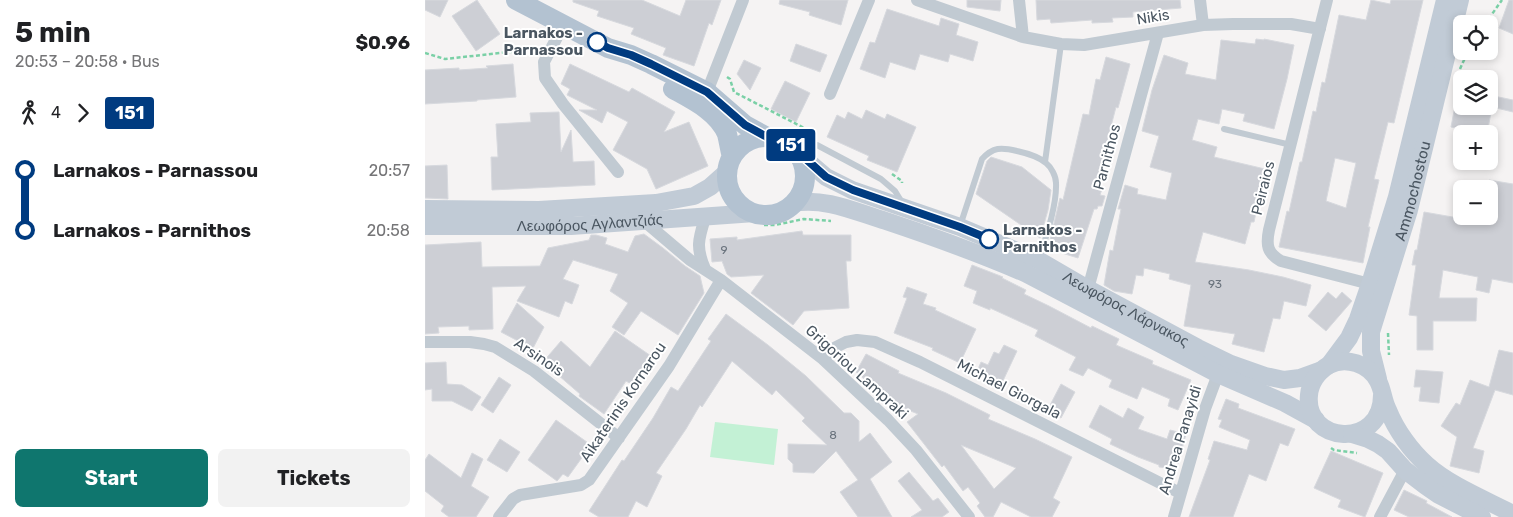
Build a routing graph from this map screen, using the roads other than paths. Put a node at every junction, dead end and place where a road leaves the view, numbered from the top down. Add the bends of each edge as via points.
1 (516, 0) edge
2 (743, 0) edge
3 (869, 0) edge
4 (917, 0) edge
5 (1019, 0) edge
6 (1200, 0) edge
7 (1327, 0) edge
8 (1445, 0) edge
9 (1460, 0) edge
10 (564, 24) junction
11 (1203, 25) junction
12 (1320, 29) junction
13 (1158, 33) junction
14 (1023, 37) junction
15 (1061, 44) junction
16 (608, 48) junction
17 (707, 92) junction
18 (830, 94) dead end
19 (1224, 129) dead end
20 (774, 138) junction
21 (1291, 145) junction
22 (799, 154) junction
23 (1045, 162) junction
24 (730, 164) junction
25 (618, 172) dead end
26 (793, 204) junction
27 (425, 209) edge
28 (905, 209) junction
29 (706, 215) junction
30 (755, 219) junction
31 (644, 221) junction
32 (425, 226) edge
33 (960, 227) junction
34 (1038, 260) junction
35 (705, 269) junction
36 (721, 280) junction
37 (1370, 284) junction
38 (1088, 289) junction
39 (425, 342) edge
40 (823, 359) junction
41 (1326, 367) junction
42 (1219, 374) junction
43 (1381, 388) junction
44 (1316, 420) junction
45 (1352, 434) junction
46 (619, 438) junction
47 (1405, 470) junction
48 (1180, 493) junction
49 (1513, 514) edge
50 (1381, 516) edge
51 (499, 517) edge
52 (969, 517) edge
53 (1174, 517) edge
54 (1482, 517) edge

1 - 10 main road, Λεωφόρος Λάρνακος
2 - 17 street
3 - 18 street
4 - 14 street, Nikis
5 - 14 street
6 - 11 street
7 - 12 street, Peiraios
8 - 37 main road, Ammochostou via 1397,197
9 - 43 main road, Ammochostou via 1409,210 1371,332 1371,351
10 - 16 main road, Λεωφόρος Λάρνακος
10 - 25 street via 544,62 545,78
11 - 12 street, Nikis via 1291,24
11 - 13 street, Nikis
12 - 21 street, Peiraios
13 - 15 street, Nikis via 1084,45
13 - 38 street, Parnithos
14 - 15 street, Nikis
15 - 23 lane
16 - 17 main road, Λεωφόρος Λάρνακος via 631,55
16 - 24 main road, Λεωφόρος Λάρνακος via 623,62 705,108 722,126 728,140
17 - 20 main road, Λεωφόρος Λάρνακος via 745,125
19 - 21 lane
20 - 22 main road, Λεωφόρος Λάρνακος
20 - 24 main road via 747,142
20 - 28 lane via 817,145 881,179 895,191
21 - 37 street, Peiraios via 1269,230 1268,249 1281,261
22 - 26 main road via 804,164 805,181
22 - 28 main road, Λεωφόρος Λάρνακος via 836,182
23 - 33 lane via 1007,149 989,151 982,159
23 - 34 lane via 1053,170 1057,182 1048,231
24 - 27 main road, Λεωφόρος Αγλαντζιάς via 709,187 694,196 656,203 539,210
24 - 30 main road, Λεωφόρος Λάρνακος via 729,186 735,198
26 - 30 main road, Λεωφόρος Λάρνακος
26 - 42 main road, Λεωφόρος Λάρνακος via 815,201 833,205 995,260
28 - 33 main road, Λεωφόρος Λάρνακος
29 - 30 main road, Λεωφόρος Αγλαντζιάς
29 - 31 main road, Λεωφόρος Αγλαντζιάς
29 - 35 street via 699,239
31 - 32 main road, Λεωφόρος Αγλαντζιάς via 571,226
31 - 35 street, Grigoriou Lampraki
33 - 34 main road, Λεωφόρος Λάρνακος
34 - 38 main road, Λεωφόρος Λάρνακος
35 - 36 street, Grigoriou Lampraki
36 - 40 street, Grigoriou Lampraki
36 - 46 street, Aikaterinis Kornarou via 669,366
37 - 41 main road, Ammochostou via 1349,338
38 - 41 main road, Λεωφόρος Λάρνακος via 1198,348 1265,376 1291,380
39 - 46 street, Arsinois via 471,342 495,347 534,370
40 - 48 street, Michael Giorgala via 846,342 875,342
40 - 52 street, Grigoriou Lampraki via 916,450
41 - 43 main road, Λεωφόρος Λάρνακος via 1341,362 1361,364 1371,372
41 - 44 main road via 1312,383 1309,396 1311,412
42 - 44 main road, Λεωφόρος Λάρνακος via 1285,402
42 - 48 street, Andrea Panayidi
43 - 45 main road via 1382,403 1377,418 1365,429
43 - 49 main road, Λεωφόρος Λάρνακος via 1395,423 1429,467 1446,480
44 - 45 main road, Λεωφόρος Λάρνακος via 1332,432
45 - 47 main road, Λεωφόρος Λάρνακος via 1378,444
46 - 51 street, Aikaterinis Kornarou via 589,480 581,485 520,494
47 - 50 street
47 - 54 main road, Λεωφόρος Λάρνακος via 1439,494
48 - 53 street, Andrea Panayidi

